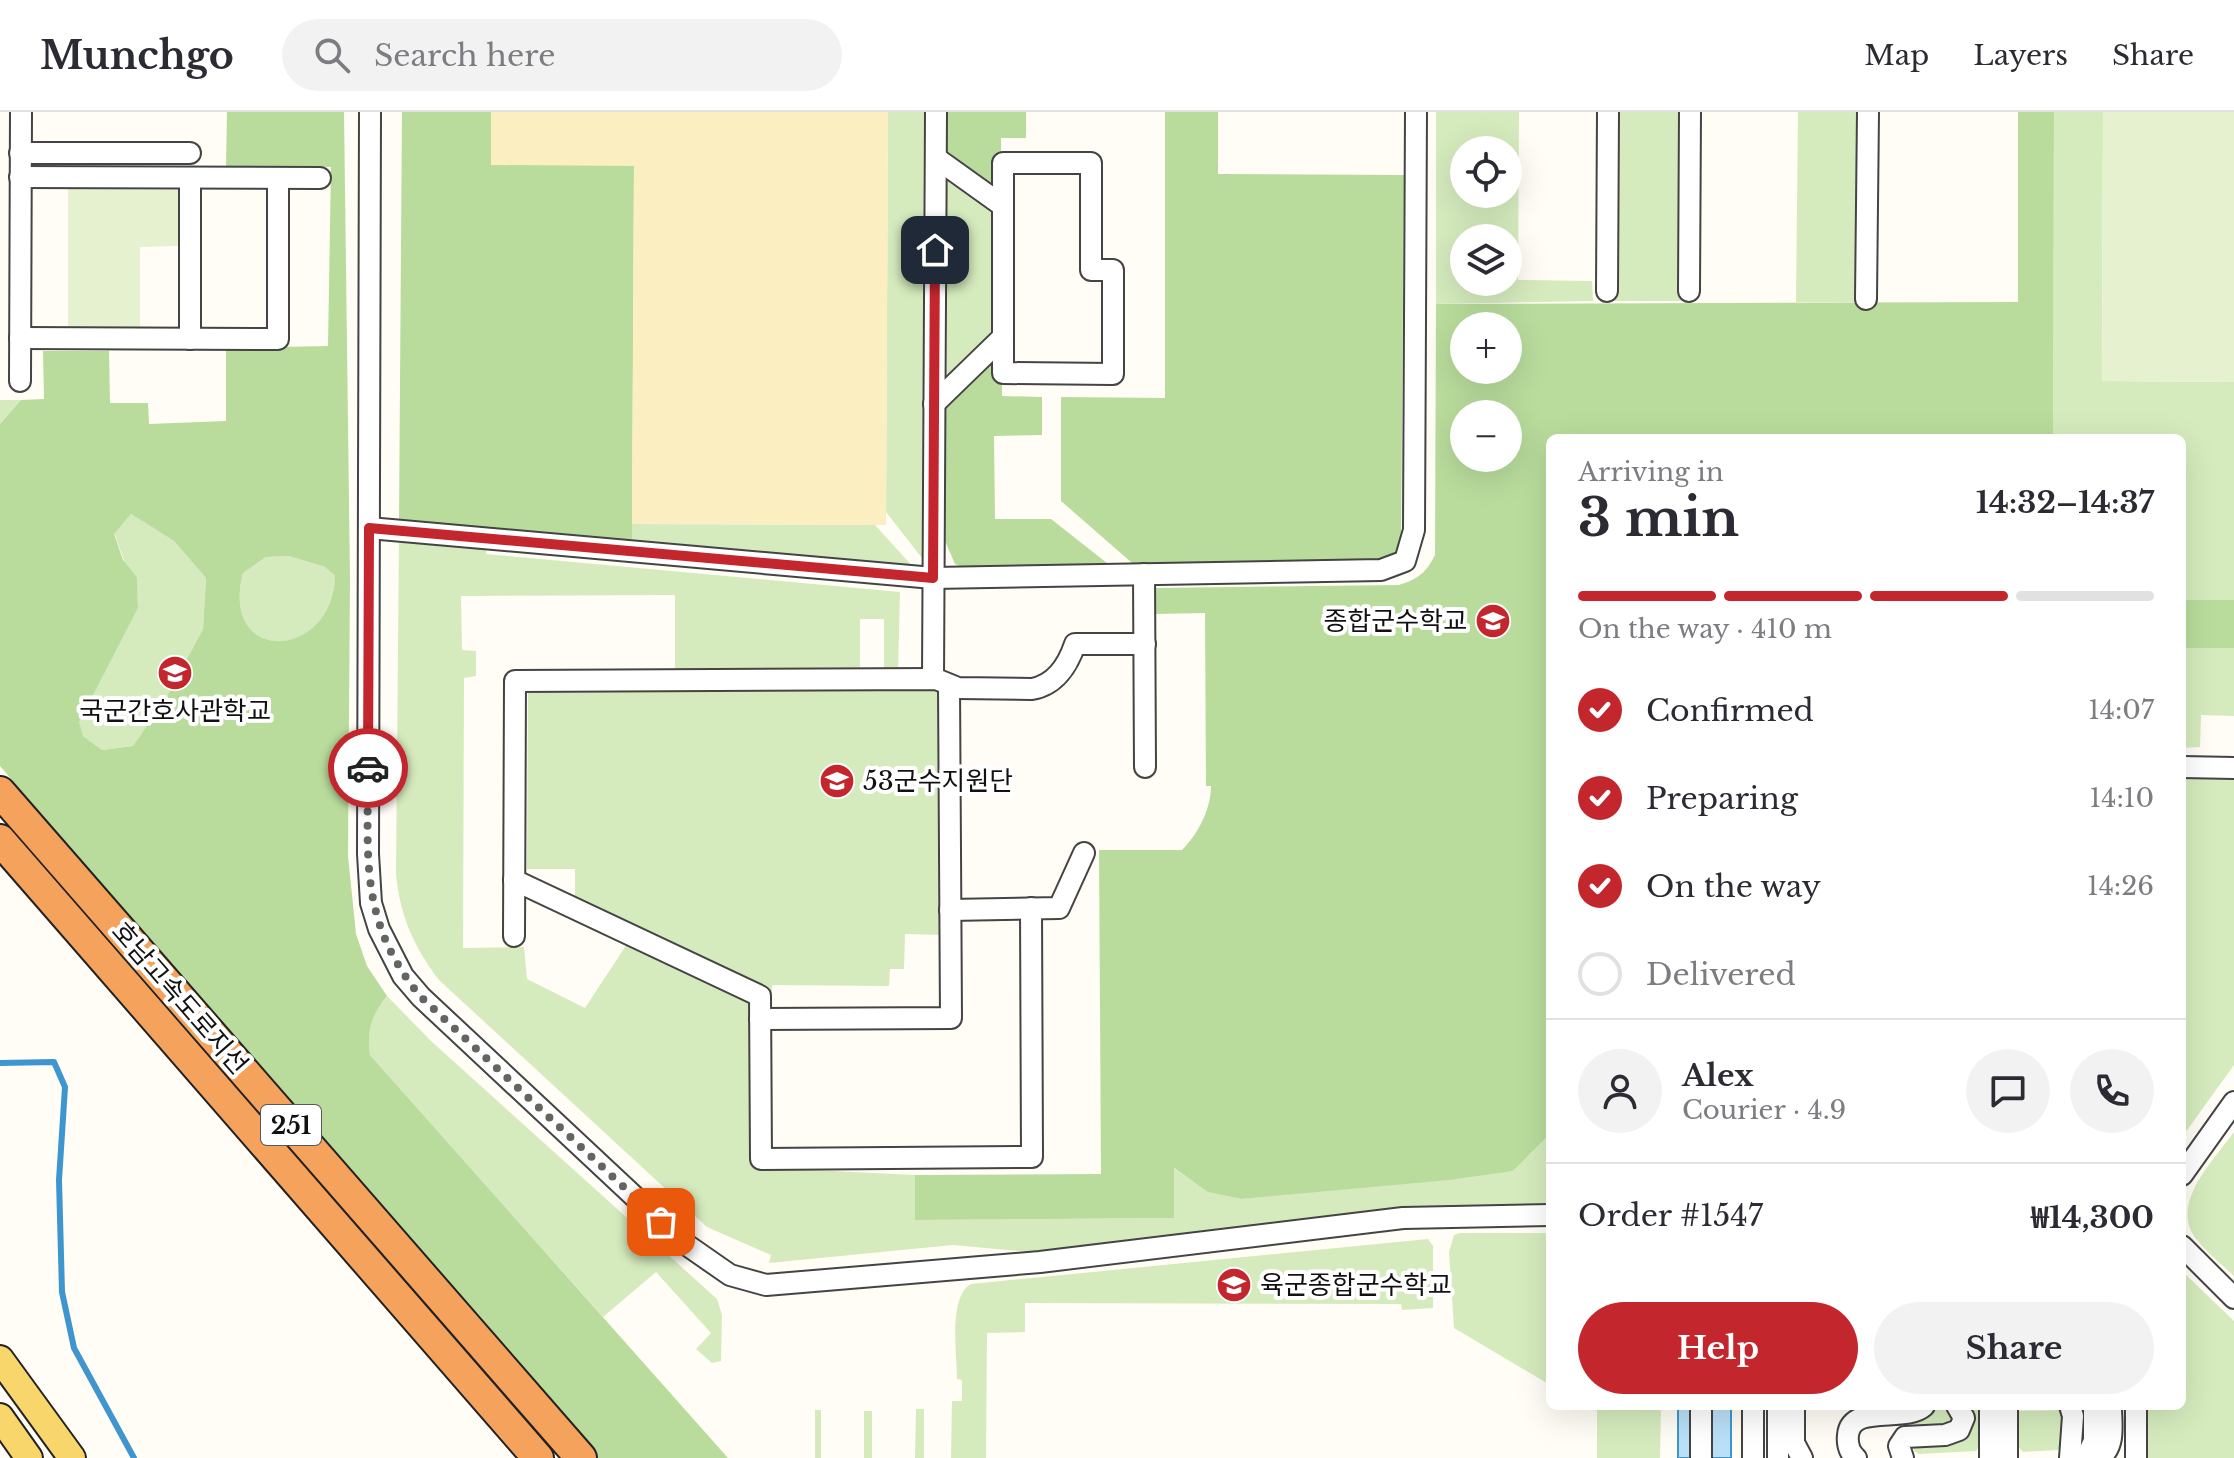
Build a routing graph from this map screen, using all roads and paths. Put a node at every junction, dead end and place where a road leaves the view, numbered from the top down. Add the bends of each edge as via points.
1 (21, 112) edge
2 (370, 112) edge
3 (936, 112) edge
4 (1416, 112) edge
5 (1608, 112) edge
6 (1690, 112) edge
7 (1868, 112) edge
8 (20, 153) junction
9 (190, 153) dead end
10 (936, 158) junction
11 (20, 177) junction
12 (190, 178) junction
13 (278, 178) junction
14 (320, 178) dead end
15 (1003, 206) junction
16 (1607, 291) dead end
17 (1689, 291) dead end
18 (1866, 299) dead end
19 (1003, 337) junction
20 (20, 338) junction
21 (190, 339) junction
22 (20, 381) dead end
23 (934, 404) junction
24 (369, 528) junction
25 (1144, 574) junction
26 (933, 578) junction
27 (1145, 644) junction
28 (941, 682) junction
29 (1145, 767) dead end
30 (2186, 767) edge
31 (2234, 768) edge
32 (0, 792) edge
33 (0, 840) edge
34 (1084, 853) dead end
35 (514, 880) junction
36 (1031, 908) junction
37 (950, 910) junction
38 (514, 936) dead end
39 (760, 1019) junction
40 (2234, 1102) edge
41 (2186, 1169) edge
42 (1546, 1215) edge
43 (2186, 1250) edge
44 (2234, 1298) edge
45 (0, 1359) edge
46 (1701, 1410) edge
47 (1753, 1410) edge
48 (1778, 1410) edge
49 (1794, 1410) edge
50 (1916, 1410) edge
51 (1959, 1410) edge
52 (1990, 1410) edge
53 (2007, 1410) edge
54 (2071, 1410) edge
55 (2094, 1410) edge
56 (2111, 1410) edge
57 (2136, 1410) edge
58 (0, 1417) edge
59 (29, 1458) edge
60 (72, 1458) edge
61 (538, 1458) edge
62 (581, 1458) edge
63 (1701, 1458) edge
64 (1753, 1458) edge
65 (1778, 1458) edge
66 (1802, 1458) edge
67 (1856, 1458) edge
68 (1903, 1458) edge
69 (1990, 1458) edge
70 (2007, 1458) edge
71 (2070, 1458) edge
72 (2086, 1458) edge
73 (2099, 1458) edge
74 (2136, 1458) edge

1 - 8 street
2 - 24 street
3 - 10 street
4 - 25 street via 1414,530 1405,561 1381,570
5 - 16 street
6 - 17 street
7 - 18 street
8 - 9 street
8 - 11 street
10 - 15 street
10 - 23 street
11 - 12 street
11 - 20 street
12 - 13 street
12 - 21 street
13 - 14 street
13 - 21 street via 278,339
15 - 19 street
15 - 19 street via 1003,163 1091,163 1091,270 1113,270 1113,374 1003,373
19 - 23 street
20 - 21 street
20 - 22 street
23 - 26 street
24 - 26 street
24 - 42 street via 368,854 371,903 390,953 433,1008 684,1243 730,1275 766,1285 1040,1262 1403,1218
25 - 26 street
25 - 27 street
26 - 28 street
27 - 28 street via 1075,644 1059,674 1042,687
27 - 29 street
28 - 35 street via 515,681
28 - 37 street
30 - 31 street
32 - 62 highway, 호남고속도로지선 / 251
33 - 61 highway, 호남고속도로지선 / 251
34 - 36 street via 1059,908
35 - 38 street
35 - 39 street via 760,996
36 - 37 street
36 - 39 street via 1032,1157 761,1159
37 - 39 street via 951,1018
40 - 41 street
43 - 44 street
45 - 60 main road
46 - 63 street
47 - 64 street
48 - 65 street
49 - 66 street via 1794,1443
50 - 67 street via 1854,1421 1848,1444
51 - 68 street via 1964,1418 1959,1430 1905,1437 1899,1446
52 - 69 street
53 - 70 street
54 - 71 street
55 - 72 street via 2094,1441
56 - 73 street via 2111,1444
57 - 74 street
58 - 59 main road

